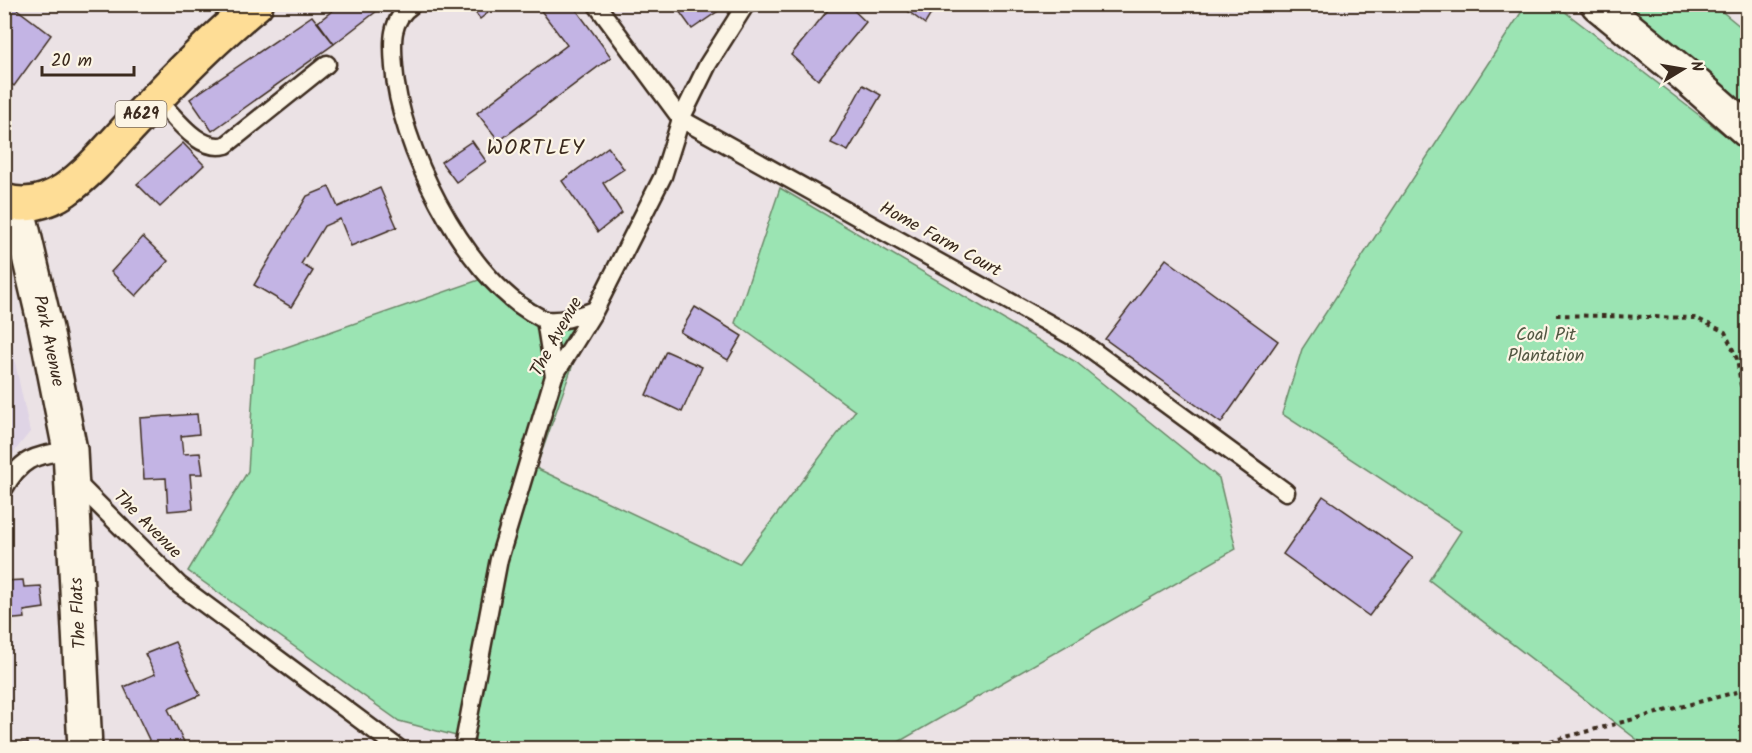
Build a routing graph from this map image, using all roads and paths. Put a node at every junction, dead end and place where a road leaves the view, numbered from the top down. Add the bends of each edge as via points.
1 (256, 4) edge
2 (596, 4) edge
3 (746, 4) edge
4 (1598, 4) edge
5 (412, 5) edge
6 (327, 64) dead end
7 (156, 98) junction
8 (681, 119) junction
9 (1748, 131) edge
10 (11, 203) edge
11 (595, 310) junction
12 (1556, 315) dead end
13 (545, 320) junction
14 (554, 376) junction
15 (1748, 432) edge
16 (71, 464) junction
17 (4, 489) edge
18 (1287, 492) dead end
19 (1748, 689) edge
20 (86, 748) edge
21 (398, 748) edge
22 (463, 748) edge
23 (1524, 748) edge

1 - 7 highway, A629 via 207,44
2 - 8 lane, Home Farm Court
3 - 8 lane, The Avenue via 708,64
4 - 9 street
5 - 13 lane via 403,11 393,33 394,70 400,108 430,190 495,285 515,303
6 - 7 lane via 219,147 200,142
7 - 10 highway, A629 via 64,190 39,202
8 - 11 lane, The Avenue via 663,176
8 - 18 lane, Home Farm Court via 1077,339
10 - 16 street, Park Avenue via 46,329
11 - 13 lane via 570,319
11 - 14 lane, The Avenue
12 - 15 path via 1696,318 1725,332 1737,359
13 - 14 lane
14 - 22 lane, The Avenue via 499,559
16 - 17 lane via 32,457 14,471
16 - 20 street, The Flats
16 - 21 lane, The Avenue via 179,585
19 - 23 path

